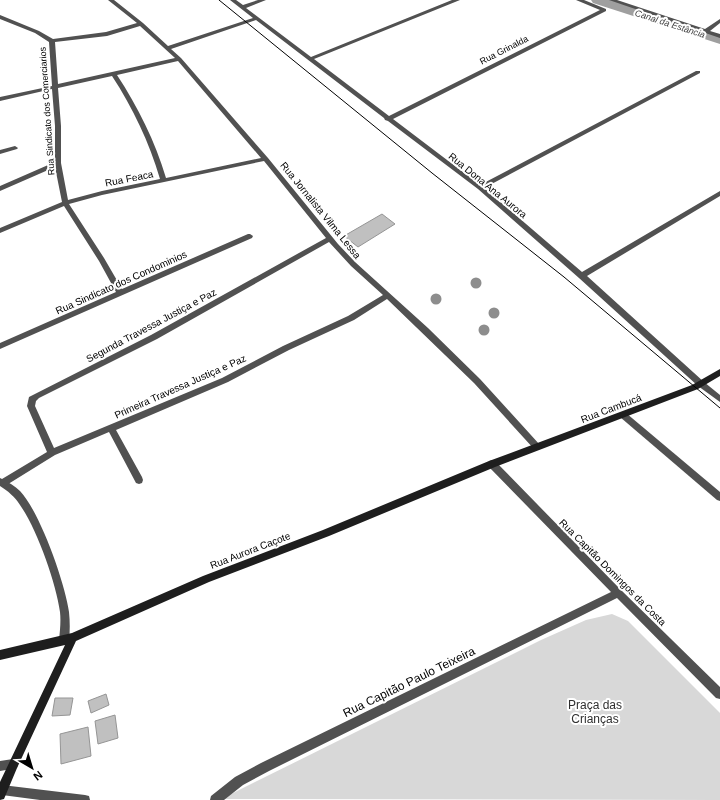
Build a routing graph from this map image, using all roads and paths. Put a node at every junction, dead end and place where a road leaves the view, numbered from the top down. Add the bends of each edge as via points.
1 (111, 0) edge
2 (233, 0) edge
3 (263, 0) edge
4 (457, 0) edge
5 (579, 0) edge
6 (612, 0) edge
7 (243, 7) junction
8 (0, 17) edge
9 (256, 18) junction
10 (720, 21) edge
11 (141, 24) junction
12 (706, 31) junction
13 (720, 36) edge
14 (52, 41) junction
15 (169, 48) junction
16 (180, 59) junction
17 (310, 59) junction
18 (698, 72) dead end
19 (114, 74) junction
20 (55, 88) junction
21 (0, 99) edge
22 (387, 119) junction
23 (15, 148) dead end
24 (0, 152) edge
25 (266, 159) junction
26 (58, 163) junction
27 (164, 181) junction
28 (480, 188) junction
29 (0, 189) edge
30 (720, 193) edge
31 (65, 203) junction
32 (0, 231) edge
33 (250, 236) dead end
34 (330, 239) junction
35 (582, 276) junction
36 (120, 292) junction
37 (387, 296) junction
38 (0, 346) edge
39 (720, 372) edge
40 (701, 384) junction
41 (720, 399) edge
42 (623, 416) junction
43 (111, 428) junction
44 (537, 447) junction
45 (52, 453) junction
46 (506, 458) joint
47 (492, 464) junction
48 (138, 480) dead end
49 (1, 483) edge
50 (720, 497) edge
51 (618, 594) junction
52 (69, 639) junction
53 (0, 655) edge
54 (720, 694) edge
55 (13, 764) junction
56 (0, 766) edge
57 (1, 793) edge
58 (85, 800) edge
59 (215, 800) edge

1 - 11 street, Rua Jornalista Vilma Lessa
2 - 7 street, Rua Dona Ana Aurora
3 - 7 street
4 - 17 street
5 - 22 street, Rua Grinalda via 604,10
6 - 12 street
7 - 9 street, Rua Dona Ana Aurora
8 - 14 street, Rua Sindicato dos Comerciarios
9 - 15 street
9 - 17 street, Rua Dona Ana Aurora
10 - 12 street
11 - 14 street via 106,34
11 - 15 street, Rua Jornalista Vilma Lessa
12 - 13 street
14 - 20 street, Rua Sindicato dos Comerciarios
15 - 16 street, Rua Jornalista Vilma Lessa
16 - 19 street
16 - 25 street, Rua Jornalista Vilma Lessa
17 - 22 street, Rua Dona Ana Aurora
18 - 28 street
19 - 20 street
19 - 27 street via 128,95 155,149
20 - 21 street
20 - 26 street, Rua Sindicato dos Comerciarios
22 - 28 street, Rua Dona Ana Aurora
23 - 24 street
25 - 27 street, Rua Feaca
25 - 34 street, Rua Jornalista Vilma Lessa
26 - 29 street
26 - 31 street, Rua Sindicato dos Comerciarios
27 - 31 street, Rua Feaca
28 - 35 street, Rua Dona Ana Aurora
30 - 35 street
31 - 32 street, Rua Feaca
31 - 36 street, Rua Sindicato dos Comerciarios
33 - 36 street, Rua Sindicato dos Condominios
34 - 37 street, Rua Jornalista Vilma Lessa
34 - 45 street, Segunda Travessa Justiça e Paz via 154,336 32,399 31,406
35 - 40 street, Rua Dona Ana Aurora
36 - 38 street, Rua Sindicato dos Condominios
37 - 43 street, Primeira Travessa Justiça e Paz via 351,318 225,380
37 - 44 street, Rua Jornalista Vilma Lessa via 477,381
39 - 40 main road, Rua Cambucá
40 - 41 street, Rua Dona Ana Aurora
40 - 42 main road, Rua Cambucá
42 - 44 main road, Rua Cambucá
42 - 50 street
43 - 45 street, Primeira Travessa Justiça e Paz
43 - 48 street
44 - 46 main road, Rua Cambucá
45 - 49 street, Primeira Travessa Justiça e Paz
46 - 47 main road, Rua Aurora Caçote
47 - 51 street, Rua Capitão Domingos da Costa
47 - 52 main road, Rua Aurora Caçote via 206,580
49 - 52 street via 18,494 46,551 64,608 65,629
51 - 54 street, Rua Capitão Domingos da Costa
51 - 59 street, Rua Capitão Paulo Teixeira via 265,767 225,790
52 - 53 main road, Rua Aurora Caçote
52 - 55 main road
55 - 56 street
55 - 57 main road
57 - 58 street

